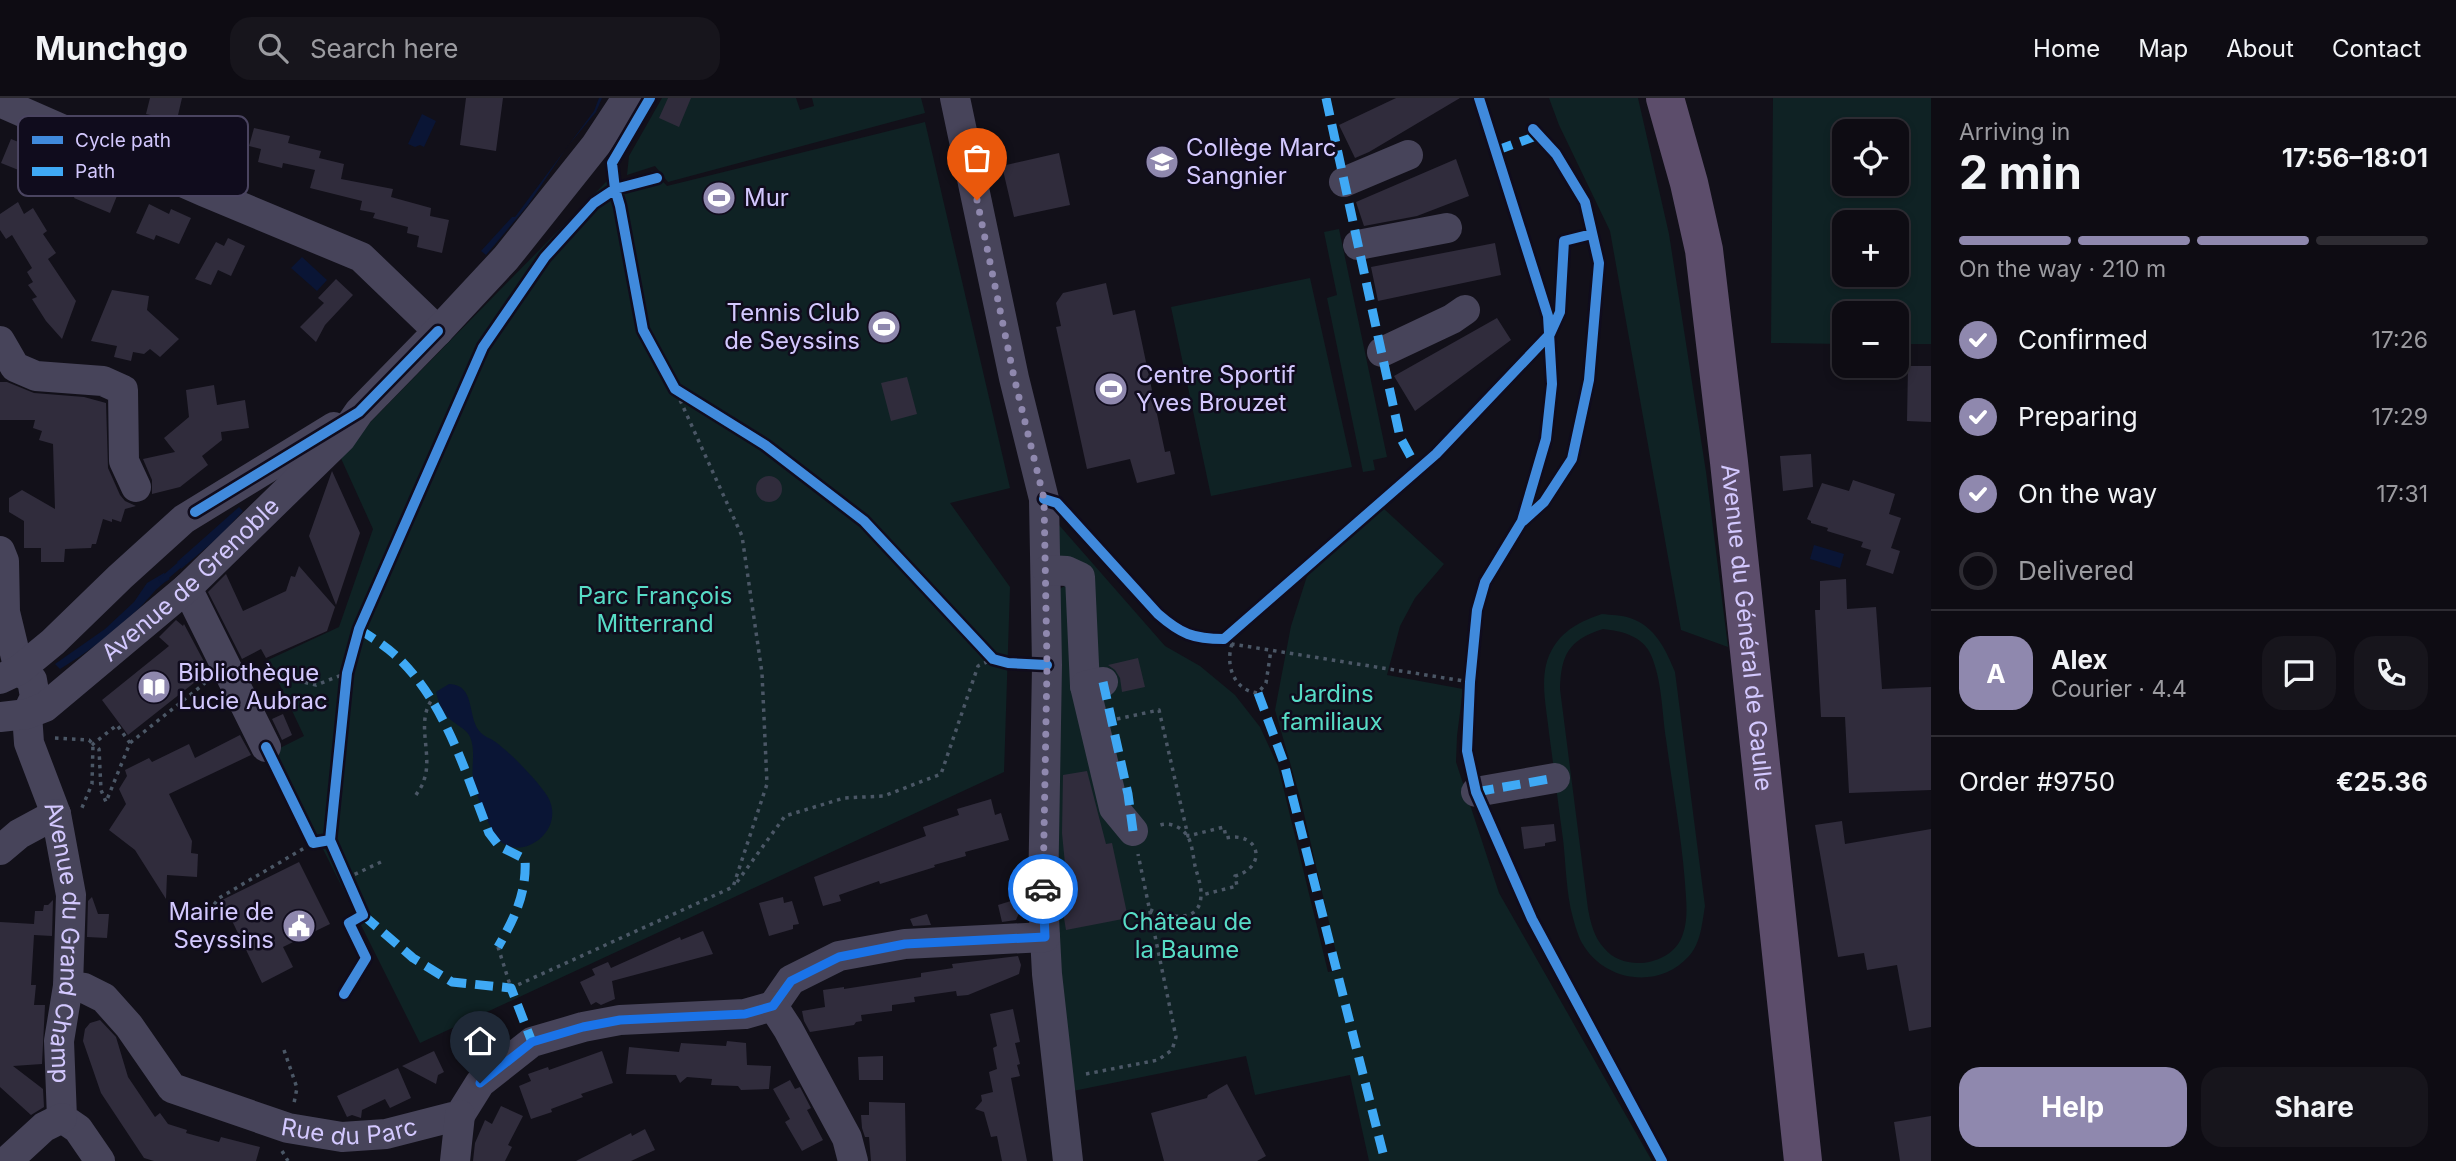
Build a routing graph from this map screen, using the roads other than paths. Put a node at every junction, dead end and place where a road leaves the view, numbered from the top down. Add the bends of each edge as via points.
1 (627, 98) edge
2 (956, 98) edge
3 (1665, 98) edge
4 (0, 102) edge
5 (32, 116) edge
6 (1408, 155) dead end
7 (1344, 182) dead end
8 (215, 196) edge
9 (1447, 228) dead end
10 (1358, 245) dead end
11 (1465, 310) dead end
12 (438, 331) junction
13 (1, 343) edge
14 (1382, 352) dead end
15 (359, 412) junction
16 (136, 487) dead end
17 (0, 551) edge
18 (1047, 569) junction
19 (187, 589) junction
20 (10, 674) edge
21 (13, 716) edge
22 (266, 747) road end
23 (1555, 778) dead end
24 (1476, 792) dead end
25 (57, 820) junction
26 (1135, 839) road end
27 (0, 850) edge
28 (1045, 937) junction
29 (68, 986) junction
30 (773, 1006) junction
31 (460, 1115) junction
32 (62, 1118) junction
33 (7, 1161) edge
34 (100, 1161) edge
35 (455, 1161) edge
36 (853, 1161) edge
37 (1068, 1161) edge
38 (1803, 1161) edge

1 - 12 street, Avenue de Grenoble via 556,197
2 - 18 street via 1044,499
3 - 38 main road, Avenue du Général de Gaulle via 1704,250
4 - 5 street
6 - 7 street
8 - 12 street via 361,257
9 - 10 street
11 - 14 street
12 - 15 street, Avenue de Grenoble
13 - 16 street via 15,367 36,376 103,381 123,390 124,461
15 - 19 street, Avenue de Grenoble via 341,438
15 - 20 street, Avenue de Grenoble via 184,519 53,642
17 - 20 street, Avenue du Grand Champ
18 - 26 street via 1080,577 1114,808
18 - 28 street
19 - 21 street, Avenue de Grenoble via 45,707
19 - 22 street
20 - 21 street, Avenue du Grand Champ via 32,680 35,697
21 - 25 street, Avenue du Grand Champ via 29,743
23 - 24 street
25 - 27 street via 28,828
25 - 29 street, Avenue du Grand Champ via 71,895
28 - 30 street via 905,944 839,957 791,981
28 - 37 street
29 - 31 street, Rue du Parc via 104,998 172,1088 288,1128 342,1138
29 - 32 street, Avenue du Grand Champ via 59,1041
30 - 31 street via 745,1014 620,1020 532,1042 480,1083
30 - 36 street via 847,1138
31 - 35 street
32 - 33 street via 44,1127
32 - 34 street, Avenue du Grand Champ via 78,1129

